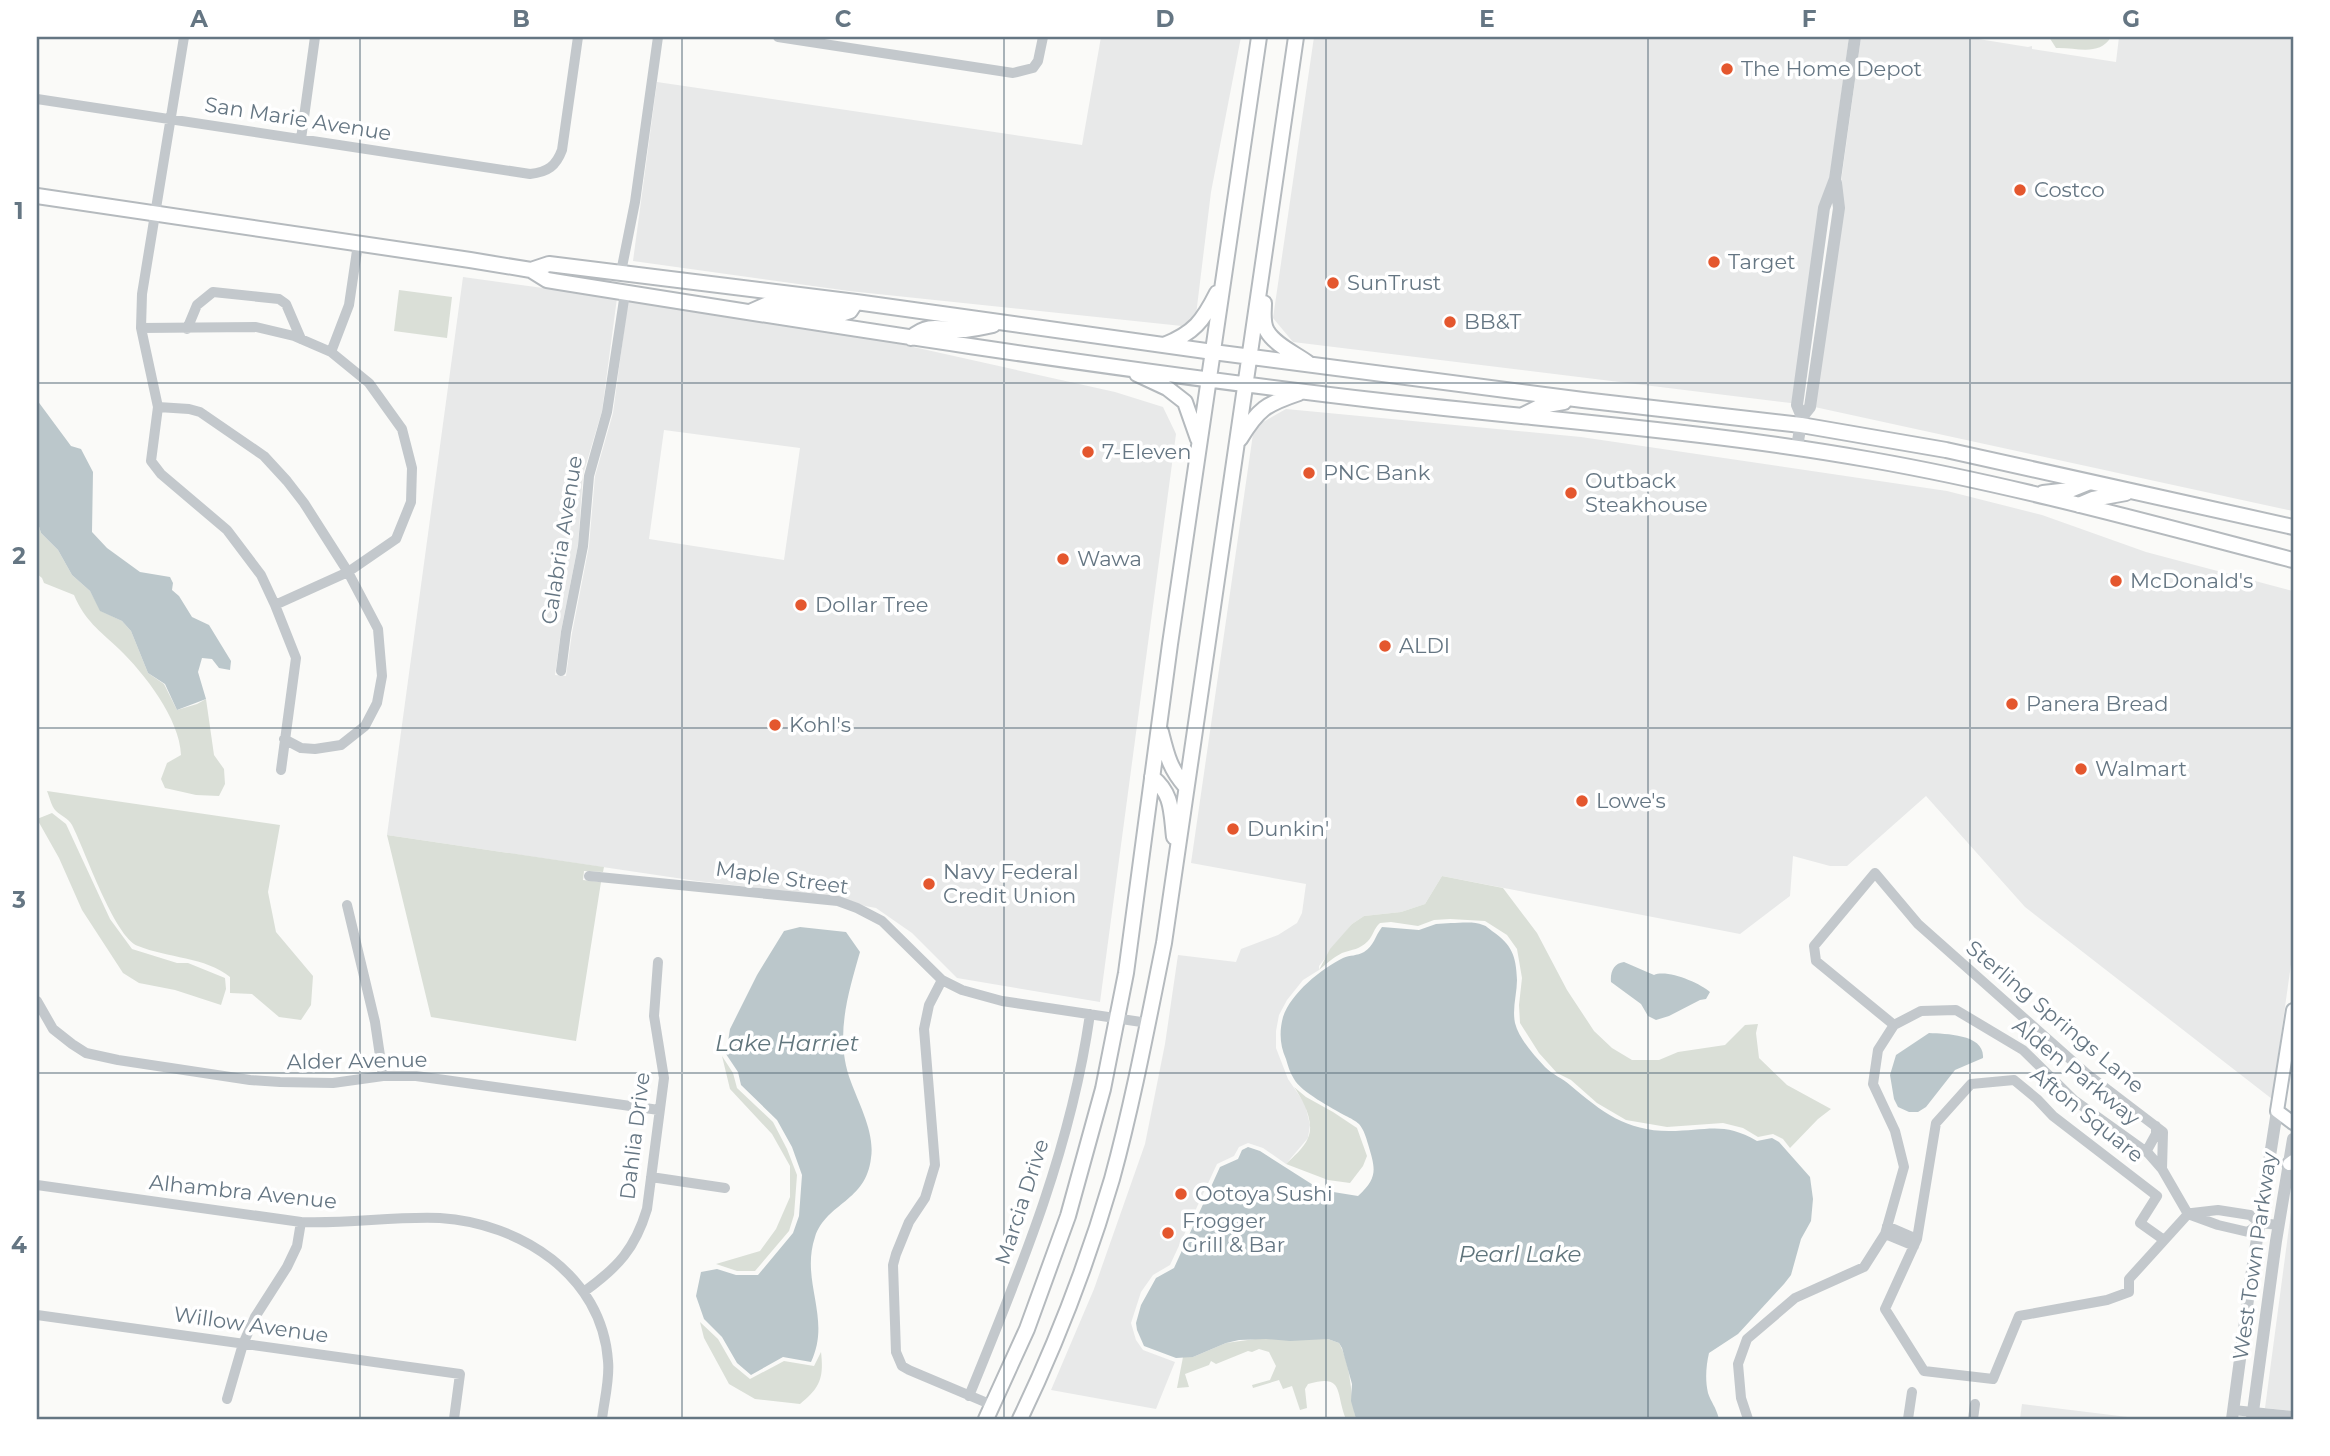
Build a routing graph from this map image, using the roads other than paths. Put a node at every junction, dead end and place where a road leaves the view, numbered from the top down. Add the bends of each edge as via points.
1 (184, 37) edge
2 (315, 37) edge
3 (578, 37) edge
4 (658, 37) edge
5 (778, 37) edge
6 (1043, 37) edge
7 (1259, 37) edge
8 (1296, 37) edge
9 (1855, 37) edge
10 (37, 99) edge
11 (172, 119) junction
12 (301, 139) junction
13 (37, 196) edge
14 (156, 214) junction
15 (358, 244) junction
16 (1264, 260) junction
17 (531, 270) junction
18 (621, 272) junction
19 (1224, 279) junction
20 (559, 282) junction
21 (728, 286) junction
22 (625, 293) junction
23 (856, 302) junction
24 (749, 312) junction
25 (1008, 323) junction
26 (141, 328) junction
27 (187, 329) junction
28 (911, 338) junction
29 (301, 339) junction
30 (1164, 345) junction
31 (331, 352) junction
32 (1213, 352) junction
33 (1249, 356) junction
34 (1311, 364) junction
35 (1127, 368) junction
36 (1209, 379) junction
37 (1245, 383) junction
38 (1305, 391) junction
39 (1583, 400) junction
40 (158, 407) junction
41 (1521, 416) junction
42 (1802, 421) junction
43 (1199, 445) junction
44 (1236, 446) junction
45 (1797, 447) junction
46 (2090, 482) junction
47 (2131, 492) junction
48 (2035, 494) junction
49 (2079, 505) junction
50 (2293, 527) edge
51 (2293, 560) edge
52 (348, 572) junction
53 (275, 605) junction
54 (561, 671) dead end
55 (1158, 724) junction
56 (284, 739) junction
57 (281, 770) dead end
58 (1152, 777) junction
59 (1186, 787) junction
60 (1176, 856) junction
61 (589, 876) dead end
62 (347, 905) dead end
63 (657, 962) dead end
64 (943, 980) junction
65 (37, 1001) edge
66 (2293, 1010) edge
67 (1090, 1014) junction
68 (1118, 1018) junction
69 (1148, 1023) junction
70 (1890, 1023) junction
71 (383, 1076) junction
72 (659, 1110) junction
73 (2277, 1111) junction
74 (2293, 1123) edge
75 (2156, 1126) junction
76 (2293, 1139) edge
77 (2146, 1152) junction
78 (2291, 1163) edge
79 (2162, 1168) junction
80 (651, 1177) junction
81 (37, 1185) edge
82 (725, 1188) dead end
83 (2188, 1214) junction
84 (301, 1222) junction
85 (2260, 1223) junction
86 (2279, 1225) junction
87 (1886, 1230) junction
88 (2164, 1240) junction
89 (1915, 1243) junction
90 (585, 1291) junction
91 (37, 1315) edge
92 (243, 1344) junction
93 (1912, 1392) dead end
94 (970, 1396) junction
95 (228, 1399) dead end
96 (1975, 1404) dead end
97 (992, 1405) junction
98 (2233, 1415) edge
99 (2253, 1415) edge
100 (2293, 1416) edge
101 (454, 1419) edge
102 (602, 1419) edge
103 (986, 1419) edge
104 (1020, 1419) edge
105 (1748, 1419) edge
106 (1908, 1419) edge
107 (1973, 1419) edge

1 - 11 street
2 - 12 street
3 - 12 street, San Marie Avenue via 562,150 558,161 541,172
4 - 18 street
5 - 6 street via 1013,73 1033,68
7 - 19 main road
8 - 16 main road
9 - 42 street via 1835,179 1839,208 1810,407
10 - 11 street, San Marie Avenue
11 - 12 street, San Marie Avenue
11 - 14 street
13 - 14 main road
14 - 15 main road
14 - 26 street
15 - 17 main road
15 - 31 street via 349,305
16 - 33 main road
16 - 34 main road via 1267,332
17 - 18 main road via 549,264
17 - 20 main road
18 - 20 main road via 598,282
18 - 21 main road
19 - 30 main road via 1206,316 1181,338
19 - 32 main road
20 - 22 main road
21 - 22 main road via 717,293 646,285
21 - 23 main road
22 - 24 main road
22 - 54 street, Calabria Avenue via 607,412 589,476 583,545
23 - 24 main road via 841,314 768,304
23 - 25 main road
24 - 28 main road
25 - 28 main road via 963,330 926,328
25 - 30 main road
26 - 27 street
26 - 40 street
27 - 29 street via 256,327
27 - 29 street via 197,305 213,292 279,299 286,304
28 - 35 main road
29 - 31 street
30 - 32 main road
31 - 52 street via 369,383 402,429 412,468 411,502 396,539
32 - 33 main road
32 - 36 main road
33 - 34 main road
33 - 37 main road
34 - 39 main road
35 - 36 main road
35 - 43 main road via 1185,402
36 - 37 main road
36 - 43 main road
37 - 38 main road
37 - 44 main road
38 - 41 main road
38 - 44 main road via 1261,409
39 - 41 main road via 1541,406
39 - 42 main road
40 - 52 street via 200,412 264,456 304,503
40 - 53 street via 151,461 226,530 261,575
41 - 45 main road
42 - 45 street
42 - 46 main road
43 - 55 main road
44 - 59 main road
45 - 48 main road
46 - 47 main road
46 - 48 main road via 2070,490
47 - 49 main road
47 - 50 main road
48 - 49 main road
49 - 51 main road
52 - 53 street
52 - 56 street via 378,629 382,676 377,703 365,726 341,745 301,748
53 - 56 street via 296,658
55 - 58 main road
55 - 59 main road via 1168,762
56 - 57 street
58 - 60 main road via 1164,787 1170,805
58 - 68 main road
59 - 60 main road
60 - 69 main road
61 - 64 street, Maple Street via 838,901 882,921
62 - 71 street
63 - 72 street, Dahlia Drive via 654,1016 664,1078
64 - 67 street, Maple Street via 985,998
64 - 94 street via 929,1004 924,1029 935,1165 925,1198 896,1254 896,1352 902,1366
65 - 71 street, Alder Avenue via 53,1029 86,1052 100,1056 279,1082 333,1083
66 - 73 main road, West Town Parkway
67 - 68 street, Maple Street
67 - 94 street, Marcia Drive via 1075,1094 1041,1214
68 - 69 street, Maple Street
68 - 97 main road via 1104,1089 1068,1216 1027,1329
69 - 104 main road via 1112,1179 1078,1282
70 - 75 street, Sterling Springs Lane via 1814,956 1814,946 1875,873 1918,924 2087,1074
70 - 77 street, Alden Parkway via 1921,1011 1956,1010 2024,1050 2074,1100
70 - 87 street via 1878,1050 1873,1084 1895,1131 1904,1167
71 - 72 street, Alder Avenue via 415,1076
72 - 80 street, Dahlia Drive
73 - 74 main road
73 - 85 street, West Town Parkway
75 - 77 street
75 - 79 street via 2163,1132
76 - 78 street, West Town Parkway
77 - 79 street, Alden Parkway
78 - 86 street, West Town Parkway
79 - 83 street, Alden Parkway
80 - 82 street
80 - 90 street, Dahlia Drive via 647,1209 631,1248
81 - 84 street, Alhambra Avenue
83 - 85 street via 2218,1210 2250,1215
83 - 85 street via 2248,1232
83 - 88 street, Afton Square
84 - 90 street, Alhambra Avenue via 426,1218 479,1224 533,1245
84 - 92 street via 288,1267
85 - 86 street
85 - 98 street, West Town Parkway
86 - 99 street, West Town Parkway
87 - 89 street
87 - 105 street via 1864,1267 1795,1298 1747,1339 1738,1364
88 - 89 street, Afton Square via 2129,1279 2129,1292 2019,1316 1993,1379 1924,1371 1885,1308
88 - 89 street, Afton Square via 2140,1223 2157,1196 2014,1080 1971,1084 1936,1123
90 - 102 street, Alhambra Avenue via 600,1321 609,1363
91 - 92 street, Willow Avenue
92 - 95 street
92 - 101 street, Willow Avenue via 460,1374
93 - 106 street
94 - 97 street
96 - 107 street
97 - 103 main road
98 - 99 street
99 - 100 street

